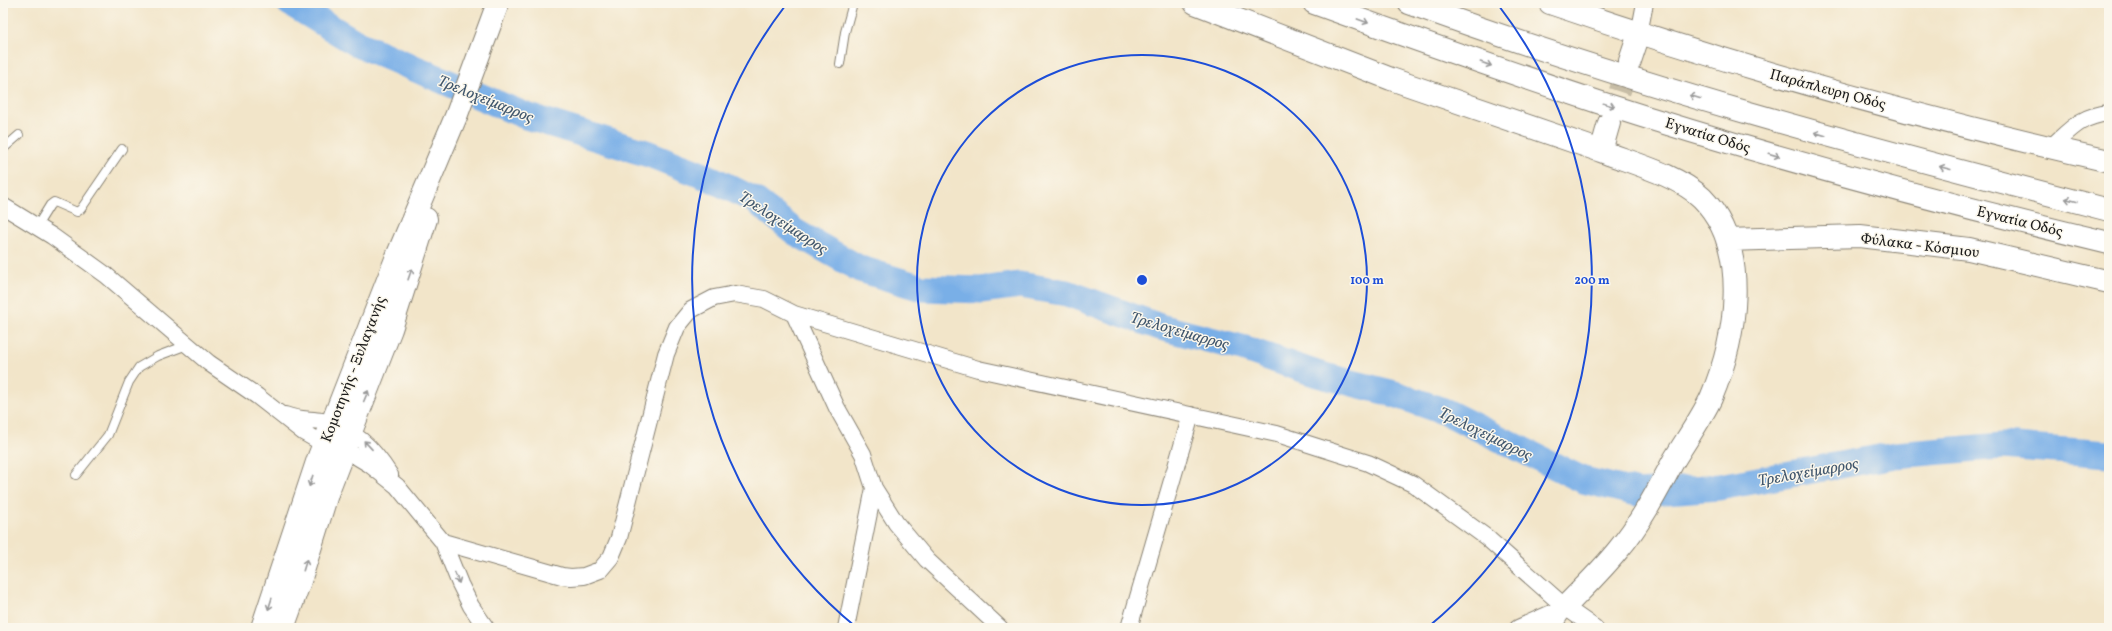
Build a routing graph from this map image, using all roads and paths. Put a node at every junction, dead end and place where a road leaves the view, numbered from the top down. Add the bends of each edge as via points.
1 (498, 3) edge
2 (853, 3) edge
3 (1195, 3) edge
4 (1314, 3) edge
5 (1409, 3) edge
6 (1550, 3) edge
7 (1645, 3) edge
8 (1639, 34) junction
9 (1630, 60) tunnel mouth
10 (840, 64) dead end
11 (2109, 113) edge
12 (1609, 123) tunnel mouth
13 (19, 135) dead end
14 (2050, 148) junction
15 (3, 149) edge
16 (122, 149) dead end
17 (1601, 151) junction
18 (2109, 161) edge
19 (3, 206) edge
20 (2109, 210) edge
21 (37, 226) junction
22 (1727, 240) junction
23 (2109, 243) edge
24 (2109, 282) edge
25 (794, 314) junction
26 (187, 345) junction
27 (1191, 415) junction
28 (337, 438) junction
29 (76, 475) dead end
30 (874, 488) junction
31 (443, 542) junction
32 (1565, 607) junction
33 (262, 628) edge
34 (283, 628) edge
35 (486, 628) edge
36 (846, 628) edge
37 (1000, 628) edge
38 (1129, 628) edge
39 (1518, 628) edge
40 (1552, 628) edge
41 (1595, 628) edge

1 - 28 main road, Κομοτηνής - Ξυλαγανής via 457,114 396,259
2 - 10 lane
3 - 17 main road via 1391,79
4 -> 23 main road, Εγνατία Οδός via 1592,100 1735,144 1866,181
20 -> 5 main road via 1876,150 1746,113
6 - 8 main road, Παράπλευρη Οδός
7 - 8 street
8 - 9 main road
8 - 14 main road, Παράπλευρη Οδός via 1808,85
11 - 14 street via 2079,121
12 - 17 main road
13 - 15 lane
14 - 18 main road, Παράπλευρη Οδός
16 - 21 lane via 81,209 77,212 72,211 54,202 50,204
17 - 22 main road via 1686,186 1702,198 1714,212
19 - 21 street
21 - 26 street via 106,275
22 - 24 main road, Φύλακα - Κόσμιου via 1860,236 1969,249
22 - 32 main road via 1735,274 1732,327 1725,363 1710,399 1657,491 1619,549
25 - 27 street via 978,369
25 - 30 street via 837,408 863,454
25 - 31 street via 764,299 736,294 714,298 691,310 677,327 666,354 619,538 611,557 600,570 584,576 562,576
26 - 28 street via 279,413
26 - 29 lane via 158,356 139,367 129,382 108,435
27 - 32 street via 1277,434 1368,463 1413,484 1486,537
27 - 38 street
28 - 31 street via 397,486
28 -> 33 main road, Κομοτηνής - Ξυλαγανής
34 -> 28 main road, Κομοτηνής - Ξυλαγανής via 328,491
30 - 36 street
30 - 37 street via 896,523 927,560
31 -> 35 street via 460,584
32 - 39 street
32 - 40 street
32 - 41 street

